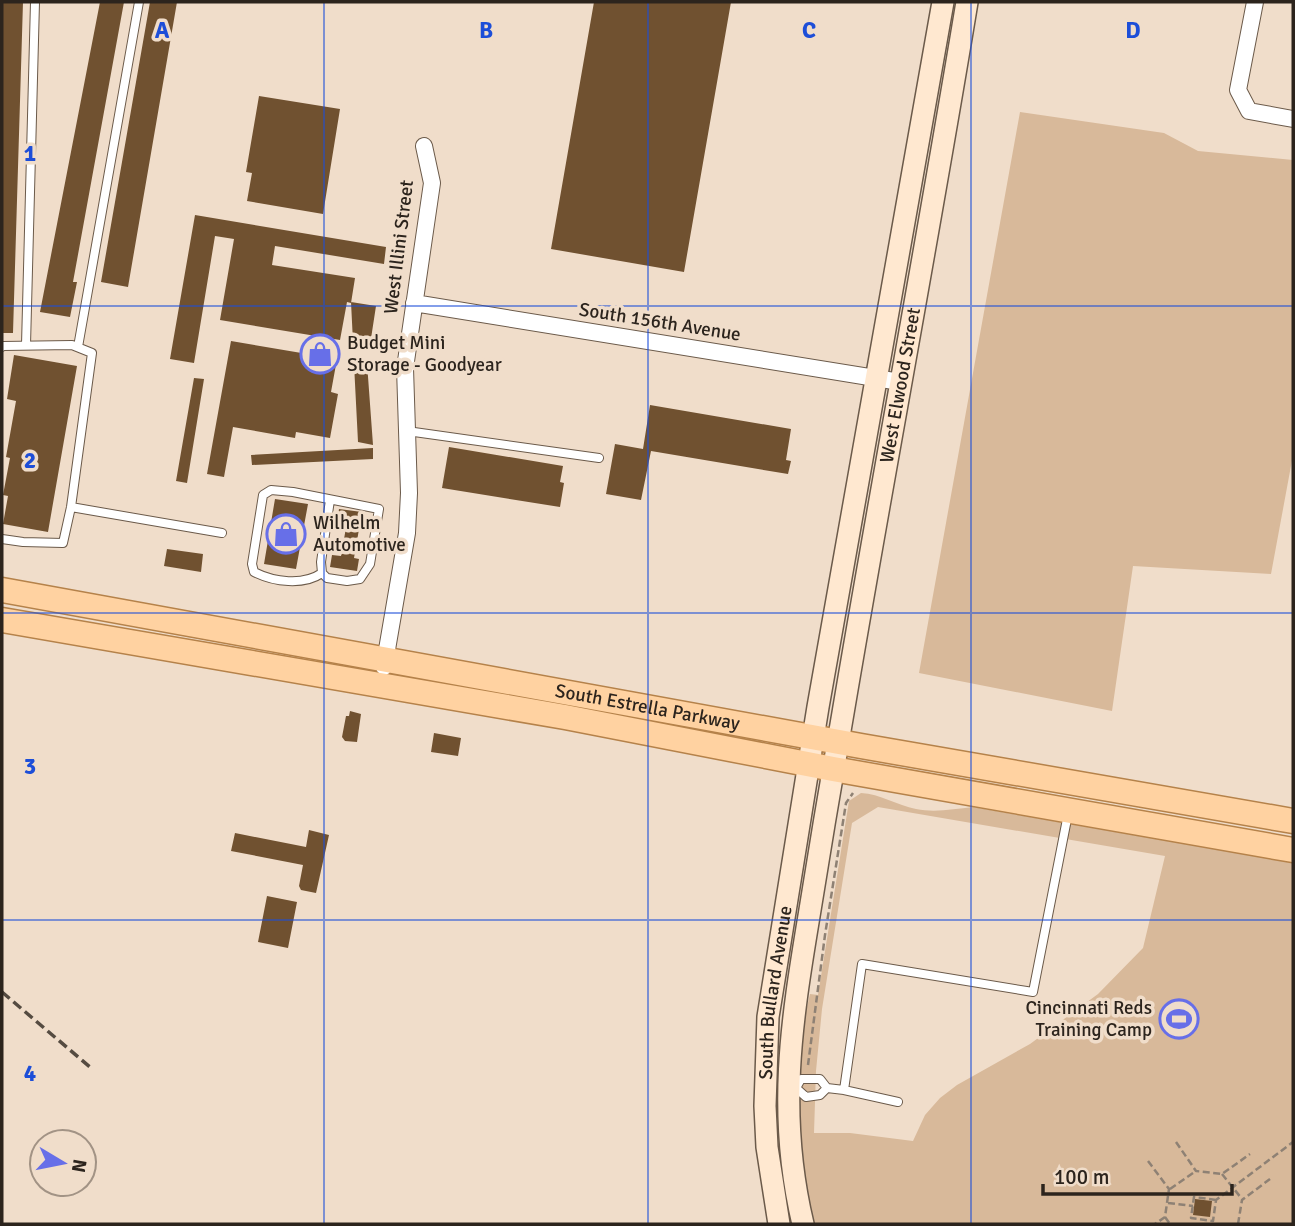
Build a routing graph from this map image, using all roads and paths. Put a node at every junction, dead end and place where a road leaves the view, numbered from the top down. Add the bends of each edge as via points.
1 (35, 2) edge
2 (139, 2) edge
3 (943, 2) edge
4 (967, 2) edge
5 (1255, 2) edge
6 (1293, 119) edge
7 (424, 146) dead end
8 (414, 303) junction
9 (26, 345) junction
10 (2, 347) edge
11 (78, 347) junction
12 (877, 379) junction
13 (900, 382) junction
14 (407, 432) junction
15 (599, 458) dead end
16 (330, 500) junction
17 (71, 507) junction
18 (222, 533) dead end
19 (2, 539) edge
20 (322, 573) junction
21 (2, 590) edge
22 (2, 620) edge
23 (385, 660) junction
24 (381, 686) junction
25 (813, 737) junction
26 (838, 741) junction
27 (809, 763) junction
28 (833, 769) junction
29 (853, 793) dead end
30 (1069, 811) junction
31 (1293, 821) edge
32 (1293, 850) edge
33 (807, 1079) junction
34 (792, 1088) junction
35 (827, 1088) junction
36 (845, 1090) junction
37 (898, 1102) dead end
38 (1175, 1142) dead end
39 (1293, 1142) edge
40 (1250, 1154) dead end
41 (1148, 1161) dead end
42 (1196, 1171) junction
43 (1222, 1174) junction
44 (1270, 1179) dead end
45 (1233, 1187) junction
46 (1169, 1189) junction
47 (1216, 1200) junction
48 (1242, 1200) junction
49 (1167, 1203) junction
50 (1193, 1206) junction
51 (1165, 1217) junction
52 (1214, 1223) edge
53 (779, 1224) edge
54 (803, 1224) edge
55 (1155, 1224) edge
56 (1170, 1224) edge
57 (1238, 1224) edge

1 - 9 lane
2 - 11 lane
3 - 12 main road, West Elwood Street
4 - 13 main road, West Elwood Street
5 - 6 street via 1238,90 1249,111
7 - 8 street, West Illini Street via 432,183
8 - 12 street, South 156th Avenue
8 - 14 street, West Illini Street via 405,368
9 - 10 lane
9 - 11 lane
11 - 17 lane via 92,353
12 - 13 street, South 156th Avenue
12 - 25 main road, West Elwood Street
13 - 26 main road, West Elwood Street
14 - 15 lane
14 - 23 street, West Illini Street via 407,533
16 - 20 lane
16 - 20 lane via 379,509 365,575 355,582 327,578
16 - 20 lane via 293,492 263,495 252,564 254,572 263,576 296,582 312,581
17 - 18 lane
17 - 19 lane via 63,542
21 - 23 main road, South Estrella Parkway
22 - 24 main road, South Estrella Parkway
23 - 24 street, West Illini Street
23 - 25 main road, South Estrella Parkway
24 - 27 main road, South Estrella Parkway
25 - 26 main road, South Estrella Parkway
25 - 27 main road, West Elwood Street
26 - 28 main road, West Elwood Street
26 - 31 main road, South Estrella Parkway
27 - 28 main road, South Estrella Parkway
27 - 53 main road, South Bullard Avenue via 766,1042 765,1120
28 - 30 main road, South Estrella Parkway
28 - 34 main road, South Bullard Avenue via 794,1009
29 - 33 path via 846,803
30 - 32 main road, South Estrella Parkway
30 - 36 lane via 1033,992 862,964
33 - 34 lane
33 - 35 lane via 820,1079
34 - 35 lane via 806,1097 820,1095
34 - 54 main road, South Bullard Avenue via 791,1162
35 - 36 lane
36 - 37 lane
38 - 42 path
39 - 45 path
40 - 43 path
41 - 46 path
42 - 43 path
42 - 46 path
43 - 45 path
44 - 48 path
45 - 47 path
45 - 48 path
46 - 49 path
47 - 50 path via 1194,1197
47 - 52 path
48 - 57 path
49 - 50 path
49 - 51 path
50 - 52 path via 1191,1218
51 - 55 path
51 - 56 path

